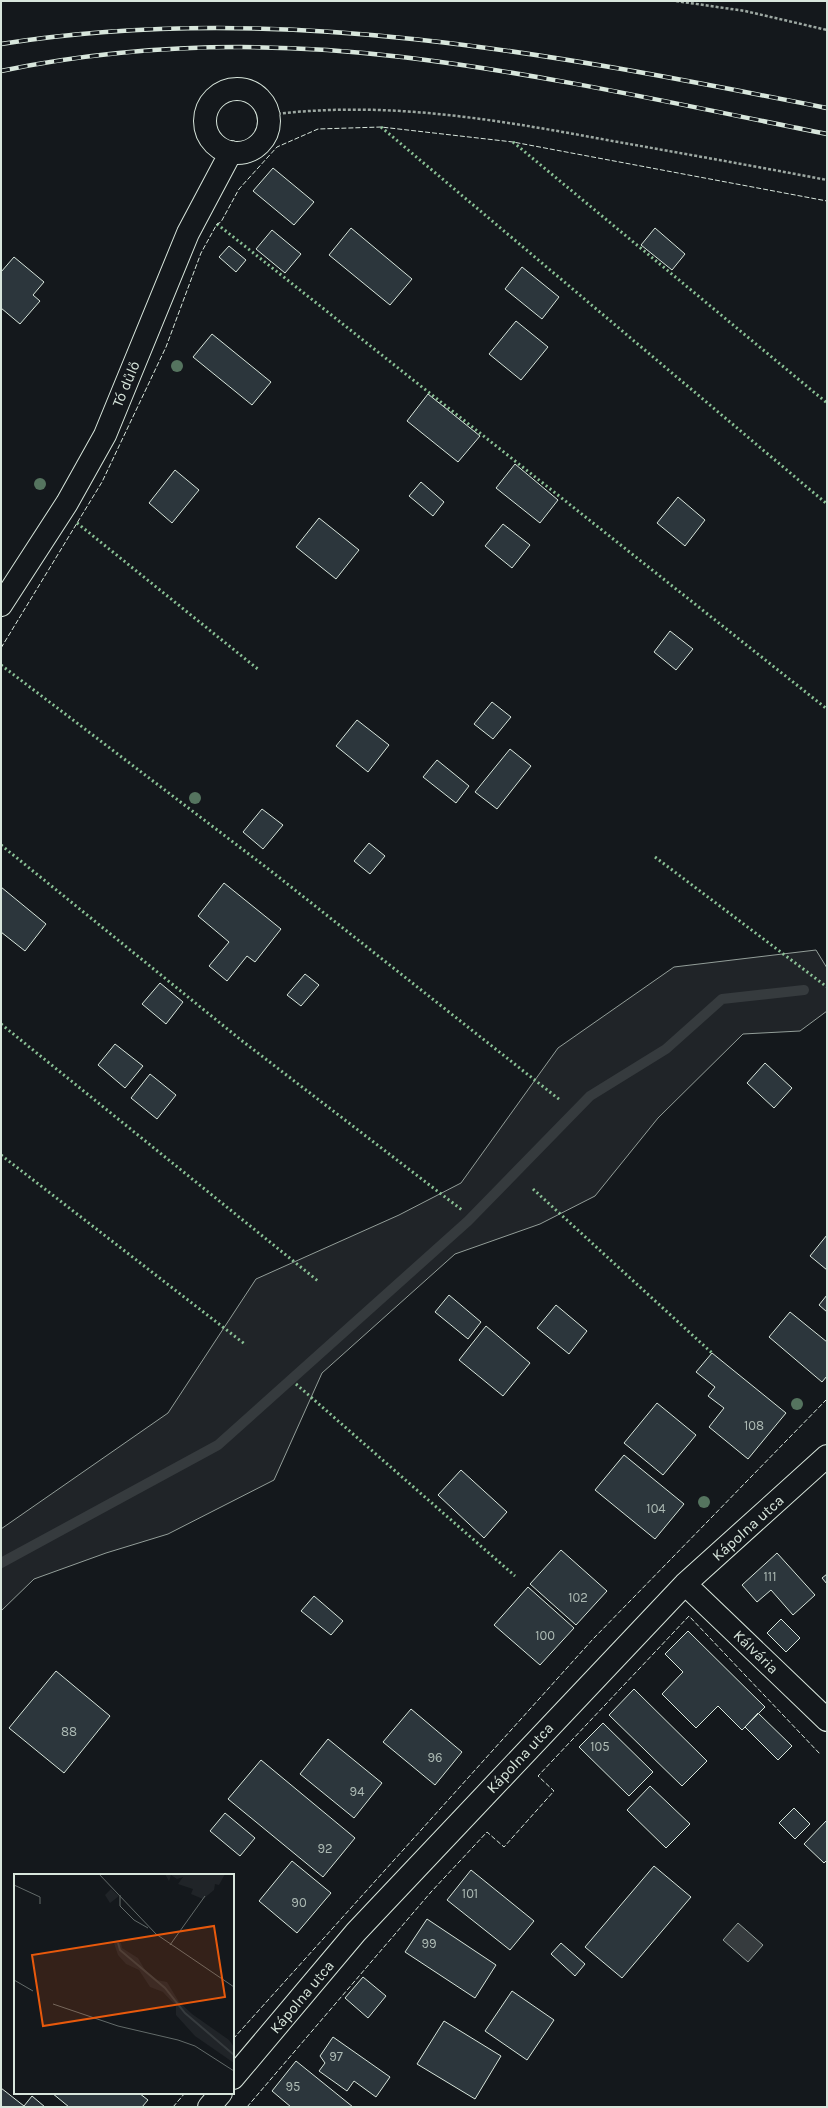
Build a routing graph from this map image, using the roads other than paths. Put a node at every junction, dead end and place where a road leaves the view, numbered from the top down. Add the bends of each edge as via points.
1 (231, 152) junction
2 (1, 605) edge
3 (827, 1456) edge
4 (685, 1584) junction
5 (827, 1720) edge
6 (234, 2077) edge
7 (220, 2094) edge
8 (209, 2107) edge

1 - 1 street via 213,142 207,132 206,111 211,101 219,94 240,89 258,97 265,105 268,125 259,143 246,151
1 - 2 street, Tó dűlő via 188,233 105,436 67,503
3 - 4 street, Kápolna utca
4 - 5 street, Kálvária
4 - 6 street, Kápolna utca via 356,1932
7 - 8 street

